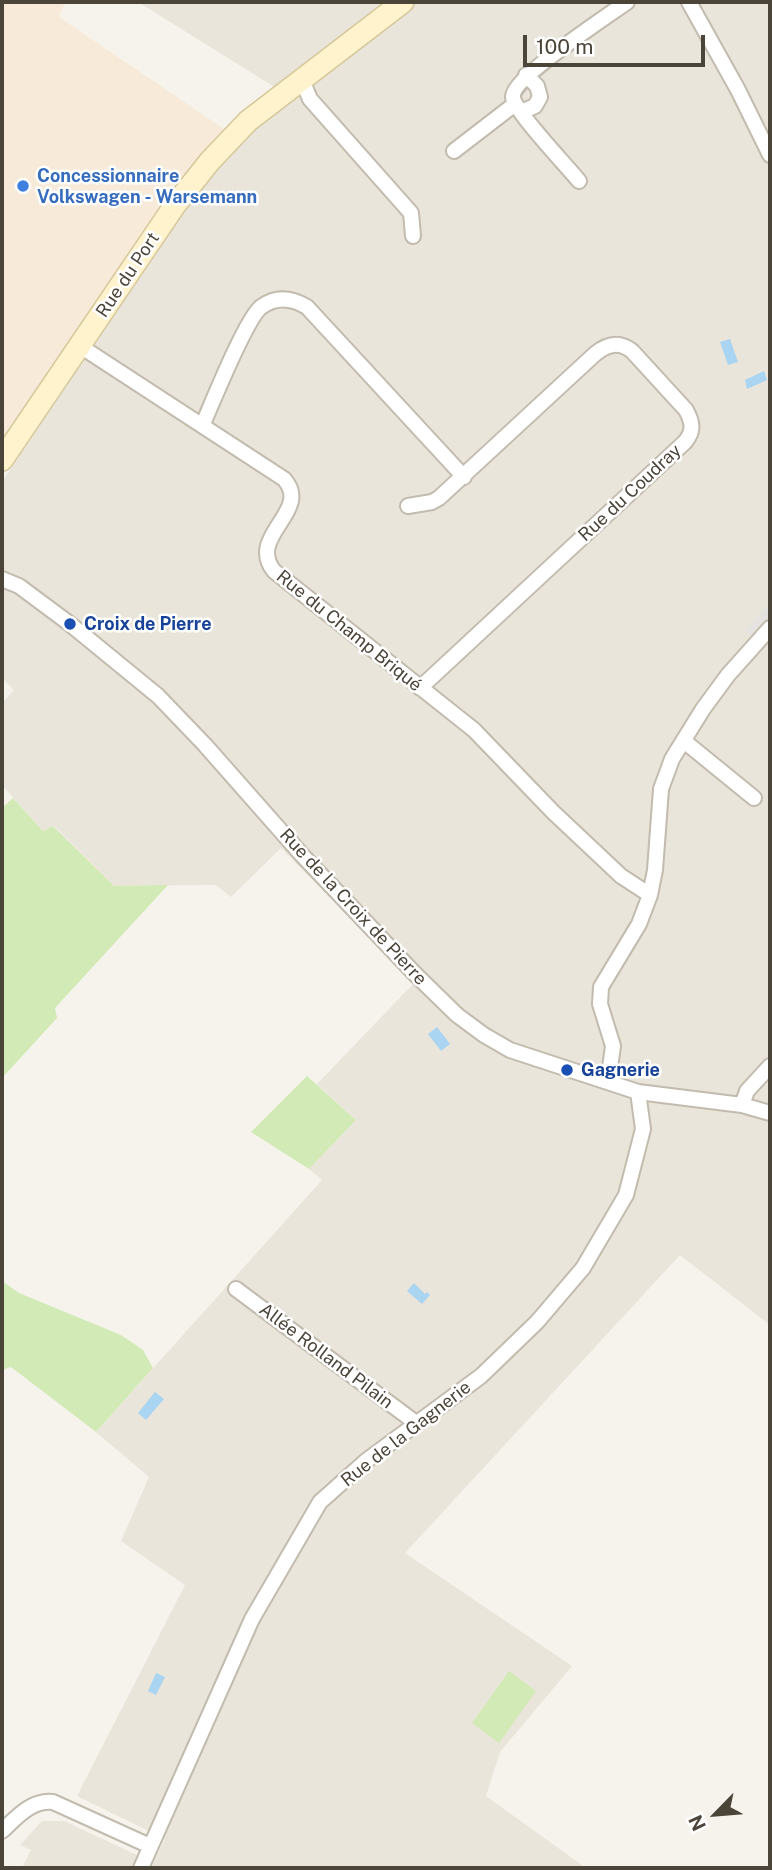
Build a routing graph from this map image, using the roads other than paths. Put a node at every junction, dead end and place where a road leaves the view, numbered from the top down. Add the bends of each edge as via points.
1 (403, 2) edge
2 (627, 2) edge
3 (689, 2) edge
4 (526, 75) junction
5 (302, 80) junction
6 (518, 108) junction
7 (454, 151) dead end
8 (769, 152) edge
9 (579, 181) dead end
10 (413, 236) dead end
11 (80, 346) junction
12 (203, 424) junction
13 (2, 460) edge
14 (464, 477) junction
15 (408, 506) dead end
16 (2, 579) edge
17 (770, 628) edge
18 (421, 688) junction
19 (684, 741) junction
20 (754, 799) dead end
21 (650, 895) junction
22 (770, 1066) edge
23 (608, 1082) junction
24 (638, 1092) junction
25 (742, 1105) junction
26 (770, 1112) edge
27 (236, 1289) dead end
28 (416, 1423) junction
29 (2, 1831) edge
30 (150, 1846) junction
31 (141, 1868) edge

1 - 5 street, Rue du Port
2 - 4 street
3 - 8 street
4 - 6 street via 513,90
4 - 6 street via 540,97 535,106
5 - 10 street via 310,99 411,213
5 - 11 street, Rue du Port via 248,121 210,161
6 - 7 street
6 - 9 street
11 - 12 street, Rue du Champ Briqué
11 - 13 street, Rue du Port
12 - 14 street via 255,313 272,301 294,300 307,307
12 - 18 street, Rue du Champ Briqué via 277,473 290,487 290,506 267,547 266,559 274,571
14 - 15 street, Rue du Coudray via 439,498
14 - 18 street, Rue du Coudray via 608,345 632,351 686,410 692,423 685,442
16 - 23 street, Rue de la Croix de Pierre via 60,616 158,696 302,855 457,1015 510,1050
17 - 19 street via 728,675
18 - 21 street, Rue du Champ Briqué via 474,730 621,876
19 - 20 street
19 - 21 street via 661,789
21 - 23 street via 639,924 601,987 600,1004 613,1046
22 - 25 street via 747,1091
23 - 24 street, Rue de la Croix de Pierre
24 - 25 street, Rue de la Croix de Pierre
24 - 28 street, Rue de la Gagnerie via 643,1129 626,1195 583,1268 537,1322 481,1376
25 - 26 street, Rue de la Croix de Pierre
27 - 28 street, Allée Rolland Pilain
28 - 30 street, Rue de la Gagnerie via 366,1461 310,1516 252,1619
29 - 30 street via 30,1807 46,1801
30 - 31 street, Rue de la Gagnerie

